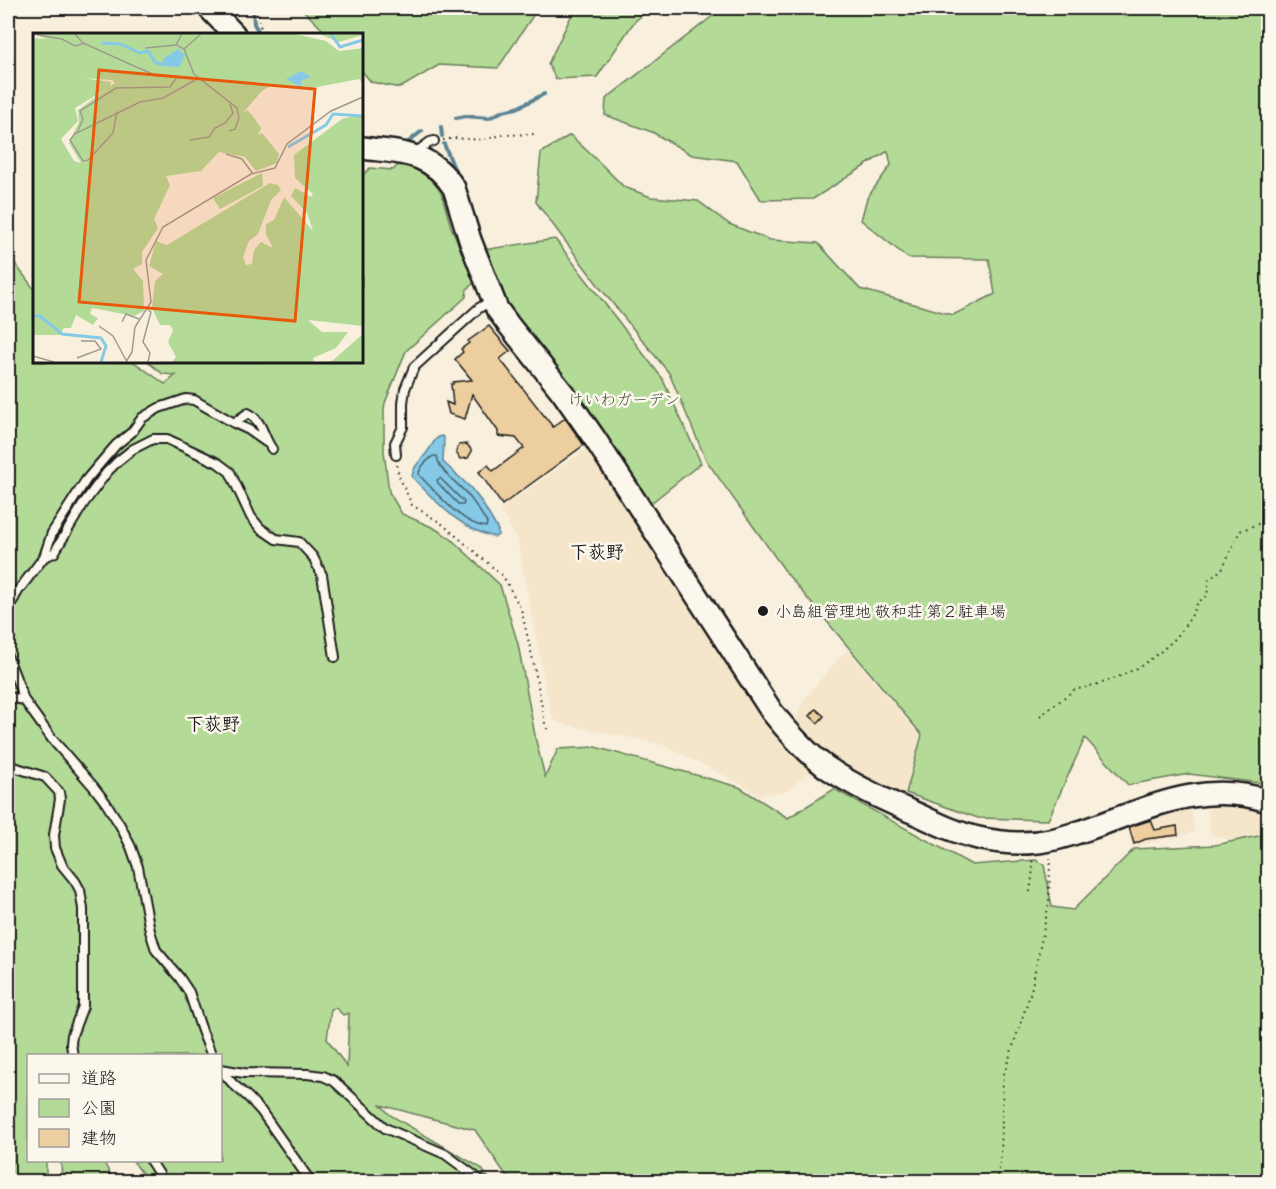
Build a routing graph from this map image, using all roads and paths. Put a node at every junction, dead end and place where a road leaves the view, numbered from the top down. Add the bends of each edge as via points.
1 (209, 8) edge
2 (258, 8) edge
3 (233, 33) edge
4 (266, 33) edge
5 (538, 135) dead end
6 (434, 141) joint
7 (363, 148) edge
8 (406, 156) junction
9 (493, 300) junction
10 (234, 423) junction
11 (396, 455) joint
12 (1269, 520) edge
13 (44, 557) junction
14 (8, 610) edge
15 (335, 657) dead end
16 (8, 658) edge
17 (8, 697) edge
18 (24, 700) junction
19 (1040, 716) dead end
20 (548, 731) dead end
21 (8, 765) edge
22 (1269, 801) edge
23 (1050, 840) junction
24 (1033, 869) dead end
25 (1030, 892) dead end
26 (1269, 915) edge
27 (1260, 917) dead end
28 (73, 1054) edge
29 (211, 1054) edge
30 (222, 1069) edge
31 (222, 1070) edge
32 (151, 1162) edge
33 (164, 1182) edge
34 (311, 1182) edge
35 (483, 1182) edge
36 (998, 1182) edge

1 - 3 street
2 - 4 path via 260,26
5 - 6 path
6 - 8 lane
7 - 8 street
8 - 9 street via 429,162 454,188
9 - 11 lane via 414,367 405,389 403,427 395,443
9 - 23 street via 563,393 772,712 796,740 843,777 944,826 995,841
10 - 10 lane via 248,413 253,416 270,446
10 - 13 lane via 207,406 186,399 142,418 86,480 52,533
11 - 20 path via 398,474 412,505 441,523 503,576 521,609
12 - 19 path via 1240,531 1222,568 1209,580 1207,596 1198,602 1176,638 1159,653 1118,677 1074,690
13 - 14 lane
13 - 15 lane via 54,553 107,471 133,449 153,439 167,439 230,472 260,528 276,539 299,542 313,557 322,574
16 - 18 lane
17 - 18 lane
18 - 29 lane via 120,825 138,867 156,950 189,992
21 - 28 lane via 45,777 59,792 56,848 62,865 80,890 83,909 83,1006 72,1035
22 - 23 street via 1225,792 1186,796
23 - 36 path via 1049,903 1031,991 1003,1077
24 - 25 path
26 - 27 path
30 - 35 lane via 244,1074 323,1076 334,1081 385,1128 445,1154
31 - 34 lane via 261,1111
32 - 33 lane

